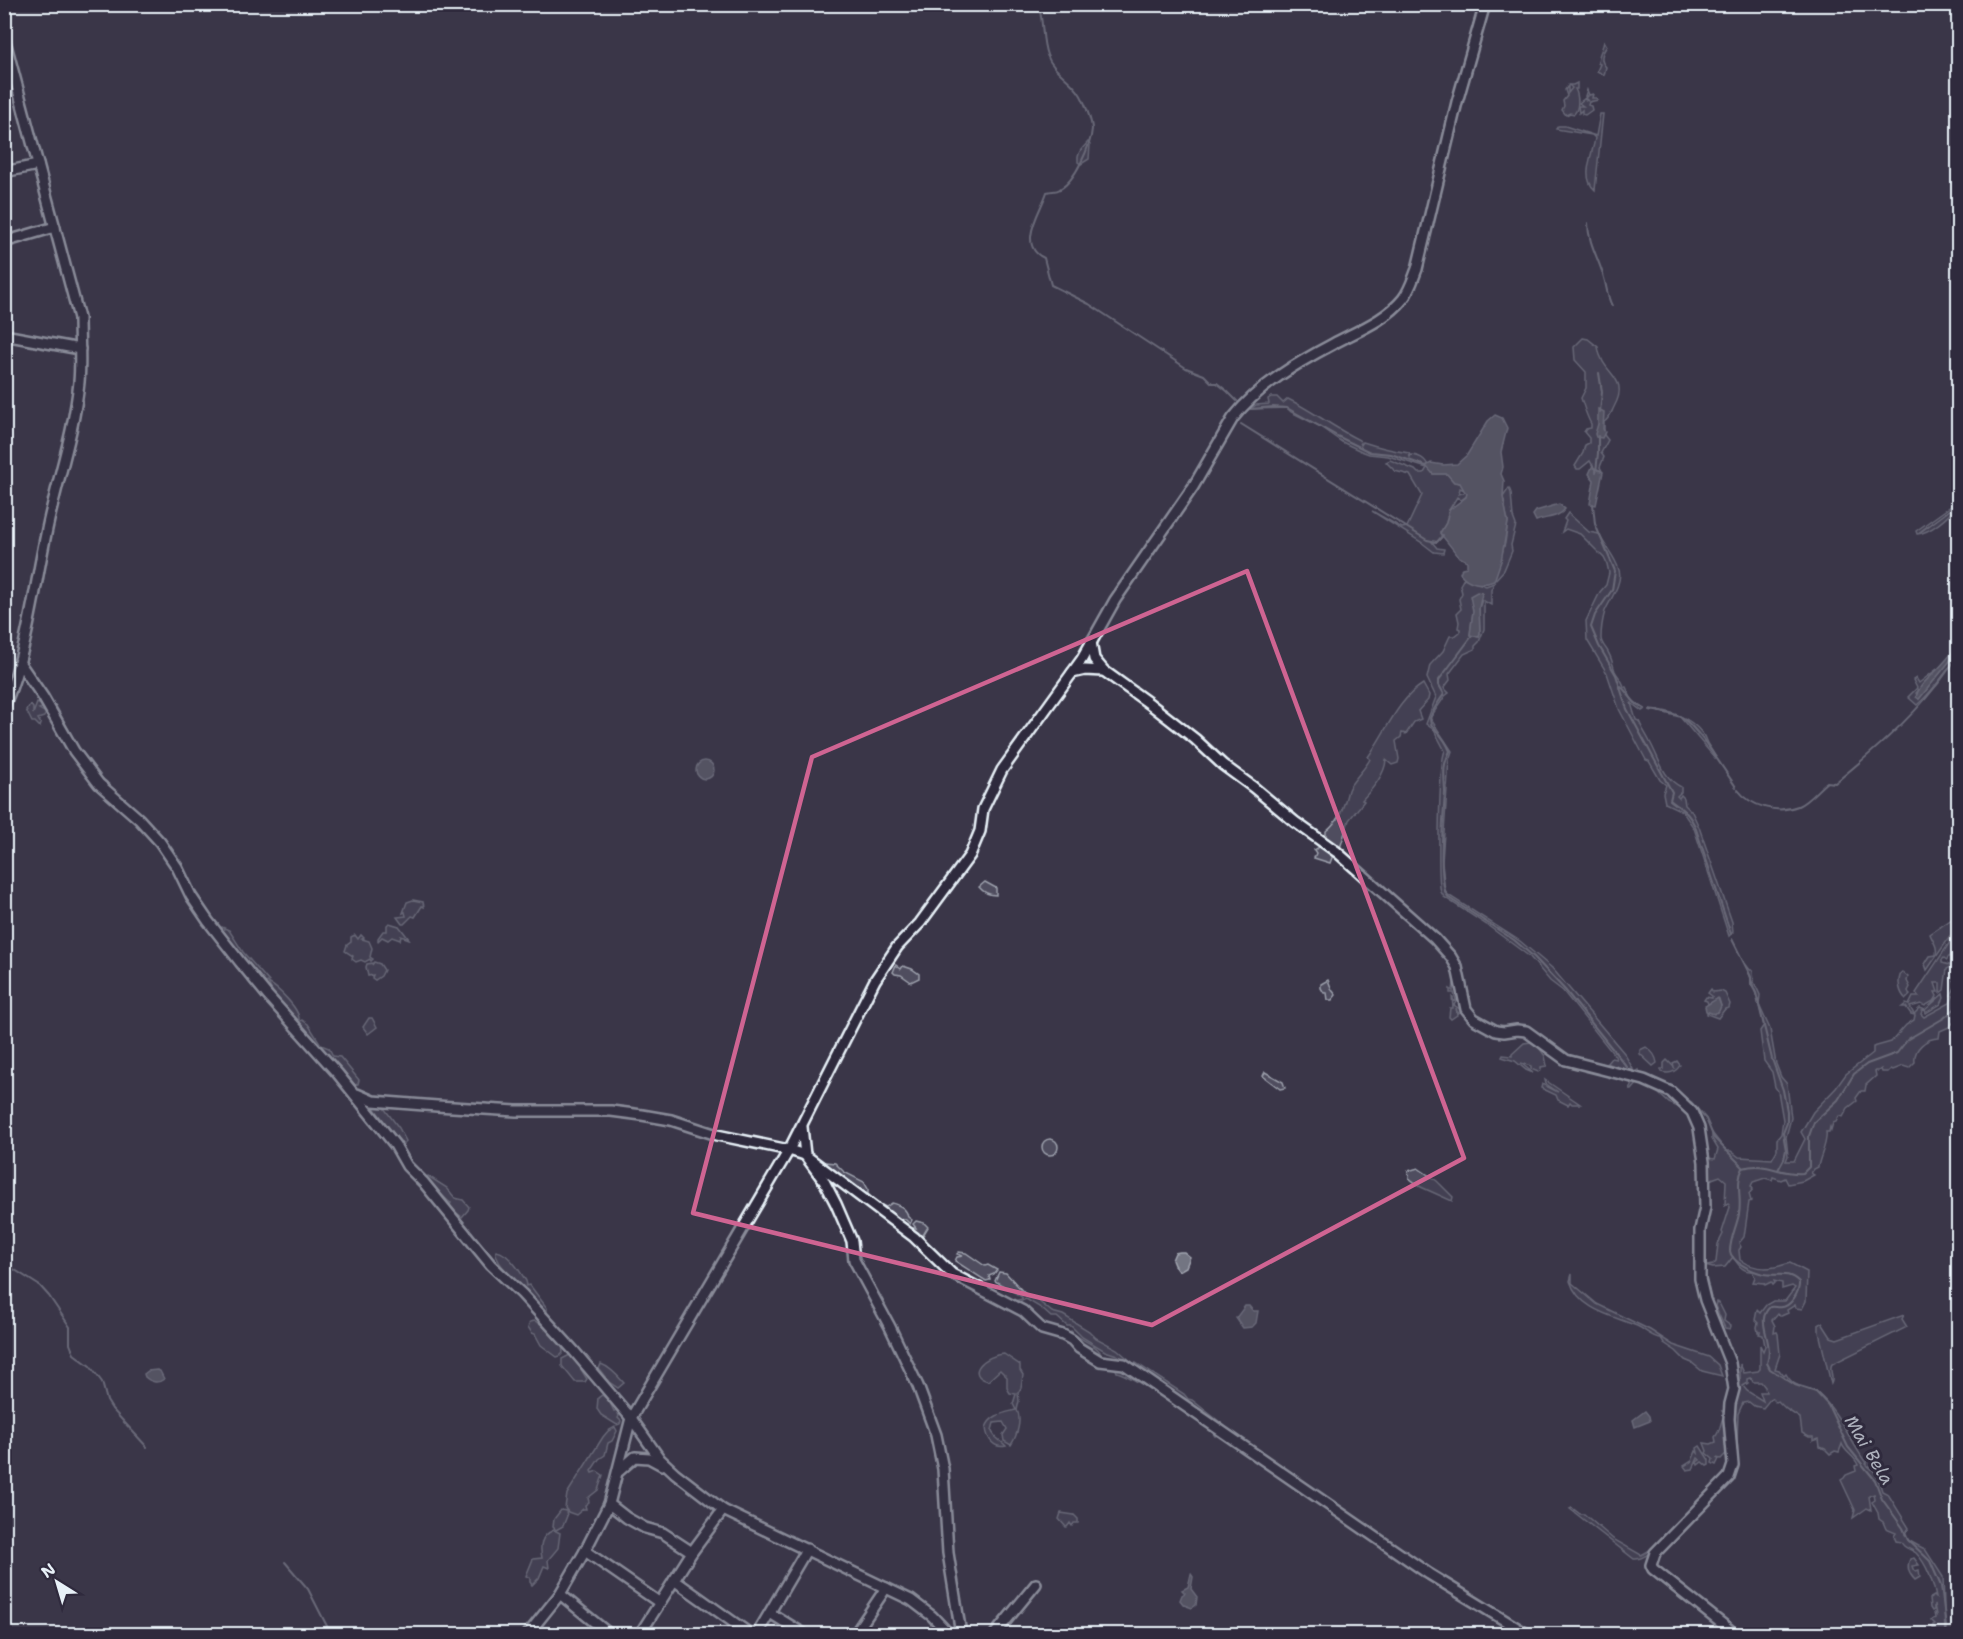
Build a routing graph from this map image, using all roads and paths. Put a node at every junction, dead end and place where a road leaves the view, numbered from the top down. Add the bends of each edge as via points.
1 (1485, 4) edge
2 (4, 37) edge
3 (38, 165) junction
4 (4, 172) edge
5 (55, 227) junction
6 (4, 242) edge
7 (4, 335) edge
8 (80, 349) junction
9 (1091, 642) junction
10 (20, 662) junction
11 (1104, 671) junction
12 (1072, 673) junction
13 (4, 707) edge
14 (352, 1091) junction
15 (801, 1126) junction
16 (789, 1150) junction
17 (805, 1155) junction
18 (631, 1418) junction
19 (669, 1468) junction
20 (618, 1472) junction
21 (609, 1504) junction
22 (723, 1510) junction
23 (807, 1549) junction
24 (585, 1551) junction
25 (692, 1552) junction
26 (674, 1580) junction
27 (1036, 1584) dead end
28 (886, 1588) junction
29 (560, 1594) junction
30 (660, 1603) junction
31 (770, 1613) junction
32 (528, 1635) edge
33 (609, 1635) edge
34 (640, 1635) edge
35 (750, 1635) edge
36 (757, 1635) edge
37 (804, 1635) edge
38 (855, 1635) edge
39 (949, 1635) edge
40 (961, 1635) edge
41 (995, 1635) edge
42 (1527, 1635) edge
43 (1735, 1635) edge

1 - 9 street via 1457,102 1418,269 1409,290 1378,319 1285,372 1240,409
2 - 3 street
3 - 4 street
3 - 5 street
5 - 6 street
5 - 8 street via 79,318
7 - 8 street
8 - 10 street via 79,383 68,445
9 - 11 street via 1094,659
9 - 12 street
10 - 13 street
10 - 14 street via 74,751 99,784 160,842 208,921
11 - 12 street
11 - 43 street via 1337,852 1435,939 1457,967 1466,1009 1474,1019 1496,1031 1526,1031 1566,1060 1644,1080 1671,1092 1692,1112 1700,1128 1704,1162 1700,1279 1733,1379 1729,1419 1733,1466 1729,1477 1655,1553 1651,1565
12 - 15 street via 1002,770 983,809 980,831 970,855 875,980
14 - 16 street via 373,1101 416,1105 516,1111 611,1110 670,1120 717,1135
14 - 18 street via 407,1166 491,1265 522,1294
15 - 16 street
15 - 17 street
16 - 17 street
16 - 18 street
17 - 40 street via 836,1204 852,1241 854,1260 918,1386 936,1435
17 - 42 street via 914,1237 952,1274 1023,1311 1042,1329 1072,1340 1100,1362 1124,1364 1429,1574
18 - 19 street
18 - 20 street
19 - 20 street via 649,1458 635,1457
19 - 22 street
20 - 21 street
21 - 24 street
21 - 25 street via 627,1518 663,1533
22 - 23 street
22 - 25 street
23 - 28 street
23 - 31 street
24 - 29 street
24 - 30 street
25 - 26 street
26 - 30 street
26 - 35 street
27 - 41 street
28 - 38 street
28 - 39 street via 911,1600
29 - 32 street
29 - 33 street
30 - 34 street
31 - 36 street
31 - 37 street

